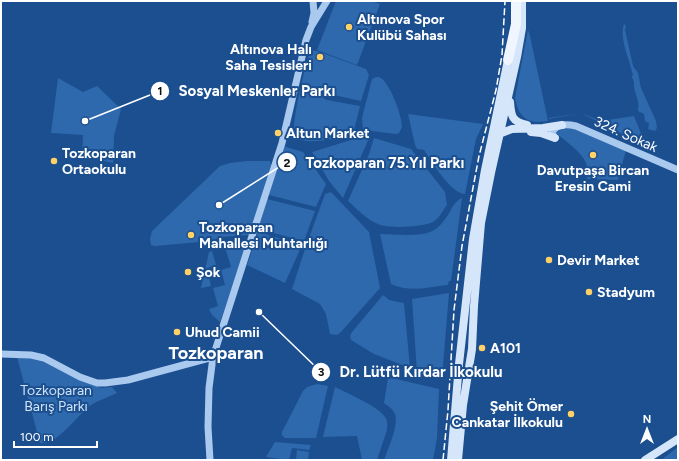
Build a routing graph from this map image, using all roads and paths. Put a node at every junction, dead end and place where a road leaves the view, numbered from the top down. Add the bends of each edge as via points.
1 (313, 1) edge
2 (320, 1) edge
3 (327, 1) edge
4 (516, 2) edge
5 (313, 24) junction
6 (508, 60) joint
7 (511, 85) junction
8 (562, 125) junction
9 (537, 128) junction
10 (497, 137) junction
11 (555, 138) joint
12 (678, 170) edge
13 (1, 354) edge
14 (213, 357) junction
15 (459, 364) junction
16 (469, 370) junction
17 (678, 439) edge
18 (210, 460) edge
19 (451, 460) edge
20 (458, 460) edge
21 (645, 460) edge

1 - 5 street
2 - 5 street
3 - 5 street
4 - 6 main road
4 - 7 main road via 522,28
5 - 14 street via 300,64 282,143
6 - 10 main road
7 - 9 main road via 511,113 514,120
7 - 10 main road
8 - 9 main road
8 - 11 street via 553,130
8 - 12 street, 324. Sokak via 576,126
9 - 10 main road via 516,128
10 - 11 main road via 519,131 542,133
10 - 15 main road via 485,170 473,239
10 - 16 main road via 480,229
13 - 14 street via 30,354 44,358 96,383 128,380
14 - 18 street via 209,388
15 - 16 main road
15 - 19 main road
16 - 20 main road
17 - 21 main road

